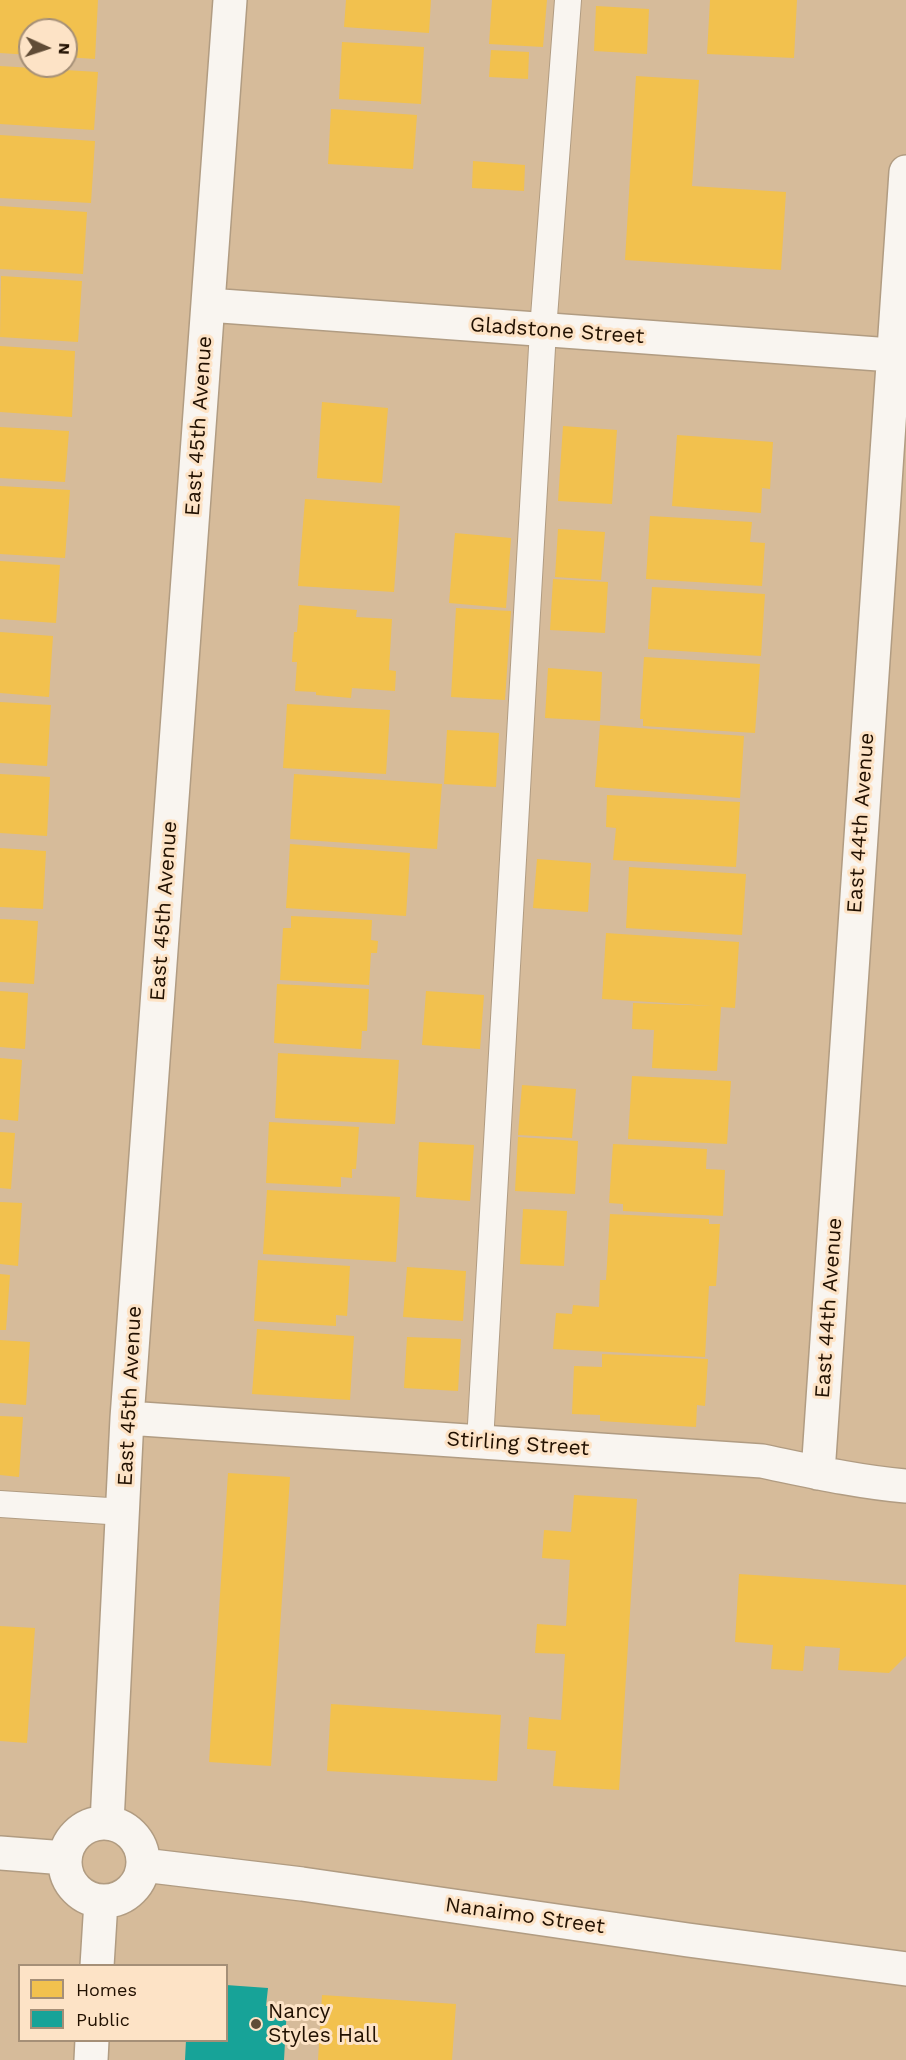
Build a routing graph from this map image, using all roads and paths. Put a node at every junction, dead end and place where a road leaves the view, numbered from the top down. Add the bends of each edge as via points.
1 (230, 0) edge
2 (568, 0) edge
3 (906, 172) edge
4 (208, 305) junction
5 (543, 330) junction
6 (899, 356) edge
7 (127, 1418) junction
8 (480, 1442) junction
9 (818, 1473) junction
10 (906, 1486) edge
11 (0, 1504) edge
12 (124, 1512) junction
13 (107, 1823) junction
14 (0, 1853) edge
15 (65, 1858) junction
16 (143, 1865) junction
17 (101, 1901) junction
18 (97, 1964) edge
19 (906, 1969) edge
20 (92, 2042) edge
21 (91, 2060) edge

1 - 4 street, East 45th Avenue
2 - 5 lane
3 - 6 street, East 44th Avenue
4 - 5 street, Gladstone Street
4 - 7 street, East 45th Avenue
5 - 6 street, Gladstone Street
5 - 8 lane
6 - 9 street, East 44th Avenue
7 - 8 street, Stirling Street
7 - 12 street, East 45th Avenue
8 - 9 street, Stirling Street via 762,1461
9 - 10 street, Stirling Street
11 - 12 lane
12 - 13 street, East 45th Avenue
13 - 15 street via 95,1824 74,1836
13 - 16 street via 129,1832 137,1841
14 - 15 street
15 - 17 street via 70,1882 78,1892
16 - 17 street via 134,1887 113,1900
16 - 19 street, Nanaimo Street
17 - 18 street
20 - 21 street

